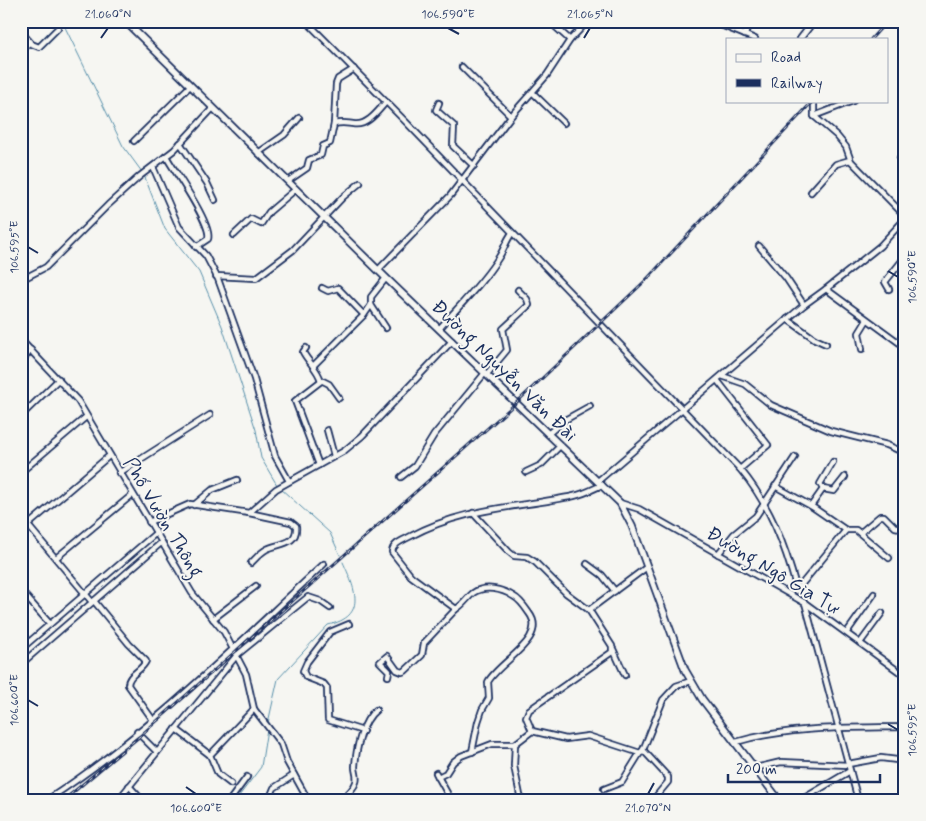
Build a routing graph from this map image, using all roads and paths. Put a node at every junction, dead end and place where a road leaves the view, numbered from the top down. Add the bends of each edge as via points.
1 (125, 21) edge
2 (306, 21) edge
3 (549, 21) edge
4 (588, 21) edge
5 (711, 21) edge
6 (749, 21) edge
7 (814, 21) edge
8 (58, 28) dead end
9 (21, 32) edge
10 (745, 35) junction
11 (752, 38) edge
12 (801, 38) edge
13 (570, 40) junction
14 (29, 43) junction
15 (21, 50) edge
16 (462, 68) dead end
17 (354, 69) junction
18 (190, 86) junction
19 (533, 93) junction
20 (386, 102) junction
21 (814, 102) edge
22 (850, 102) edge
23 (438, 103) dead end
24 (213, 108) junction
25 (511, 116) junction
26 (814, 116) junction
27 (299, 118) dead end
28 (564, 123) dead end
29 (334, 124) junction
30 (134, 141) dead end
31 (180, 144) junction
32 (258, 152) junction
33 (166, 156) junction
34 (850, 160) junction
35 (474, 166) junction
36 (153, 167) junction
37 (288, 181) junction
38 (462, 181) junction
39 (360, 183) dead end
40 (296, 189) junction
41 (811, 192) dead end
42 (215, 200) dead end
43 (324, 217) junction
44 (905, 217) edge
45 (512, 233) junction
46 (234, 235) dead end
47 (759, 246) dead end
48 (196, 247) junction
49 (905, 257) edge
50 (378, 270) junction
51 (216, 276) junction
52 (386, 278) junction
53 (21, 280) edge
54 (322, 288) dead end
55 (826, 289) junction
56 (889, 289) dead end
57 (518, 290) dead end
58 (804, 304) junction
59 (370, 305) junction
60 (364, 315) junction
61 (787, 319) junction
62 (867, 320) junction
63 (386, 328) dead end
64 (439, 329) junction
65 (21, 340) edge
66 (452, 341) junction
67 (826, 344) dead end
68 (905, 347) edge
69 (306, 348) dead end
70 (862, 349) dead end
71 (31, 350) junction
72 (21, 362) edge
73 (314, 366) junction
74 (486, 373) junction
75 (722, 376) junction
76 (59, 380) junction
77 (321, 380) junction
78 (716, 380) junction
79 (339, 398) dead end
80 (590, 406) dead end
81 (682, 409) junction
82 (210, 415) dead end
83 (21, 416) edge
84 (86, 417) junction
85 (327, 430) dead end
86 (548, 434) junction
87 (560, 446) junction
88 (905, 454) edge
89 (109, 456) junction
90 (334, 456) junction
91 (795, 457) dead end
92 (832, 462) dead end
93 (319, 465) junction
94 (22, 469) edge
95 (740, 469) junction
96 (119, 472) junction
97 (526, 472) dead end
98 (401, 477) dead end
99 (845, 477) dead end
100 (237, 480) dead end
101 (289, 481) junction
102 (600, 483) junction
103 (775, 486) junction
104 (823, 489) junction
105 (132, 495) junction
106 (764, 501) junction
107 (620, 503) junction
108 (194, 505) junction
109 (812, 506) junction
110 (473, 512) junction
111 (249, 513) junction
112 (21, 517) edge
113 (149, 522) junction
114 (28, 525) junction
115 (905, 529) edge
116 (846, 530) junction
117 (860, 533) junction
118 (156, 534) junction
119 (162, 542) junction
120 (718, 554) junction
121 (56, 558) junction
122 (889, 558) dead end
123 (251, 563) dead end
124 (324, 564) dead end
125 (587, 564) dead end
126 (647, 567) junction
127 (256, 586) dead end
128 (21, 590) edge
129 (797, 590) junction
130 (615, 591) junction
131 (85, 594) junction
132 (874, 594) dead end
133 (792, 596) junction
134 (93, 602) junction
135 (804, 603) junction
136 (330, 608) dead end
137 (456, 609) junction
138 (589, 610) junction
139 (882, 613) dead end
140 (213, 618) junction
141 (50, 624) junction
142 (350, 624) dead end
143 (847, 632) junction
144 (860, 642) junction
145 (21, 648) edge
146 (233, 648) junction
147 (613, 649) junction
148 (237, 655) junction
149 (21, 664) edge
150 (625, 675) dead end
151 (388, 676) dead end
152 (905, 676) edge
153 (691, 681) junction
154 (254, 709) junction
155 (376, 710) dead end
156 (153, 720) junction
157 (905, 727) edge
158 (838, 728) junction
159 (176, 730) junction
160 (363, 731) junction
161 (532, 731) junction
162 (137, 732) junction
163 (736, 742) junction
164 (515, 744) junction
165 (157, 752) junction
166 (472, 752) junction
167 (642, 752) junction
168 (210, 755) junction
169 (905, 761) edge
170 (848, 764) junction
171 (755, 768) junction
172 (850, 771) junction
173 (294, 775) junction
174 (247, 778) dead end
175 (231, 784) dead end
176 (129, 786) junction
177 (604, 789) dead end
178 (47, 800) edge
179 (118, 800) edge
180 (142, 800) edge
181 (230, 800) edge
182 (269, 800) edge
183 (308, 800) edge
184 (341, 800) edge
185 (451, 800) edge
186 (521, 800) edge
187 (653, 800) edge
188 (779, 800) edge
189 (800, 800) edge
190 (858, 800) edge
191 (896, 800) edge
192 (900, 800) edge

1 - 18 street, Đường Nguyễn Văn Đài
2 - 17 street
3 - 13 street
4 - 13 street
5 - 10 street
6 - 10 street
7 - 12 street
8 - 14 street via 39,47
9 - 14 street
10 - 11 street
13 - 19 street
14 - 15 street
16 - 25 street
17 - 20 street
17 - 29 street via 336,81
18 - 24 street, Đường Nguyễn Văn Đài
18 - 30 street
19 - 25 street
19 - 28 street
20 - 29 street via 365,122
20 - 38 street
21 - 26 street
22 - 26 street
23 - 35 street via 436,110 454,126 454,149
24 - 31 street
24 - 32 street, Đường Nguyễn Văn Đài
25 - 35 street
26 - 34 street via 846,147
27 - 32 street via 284,135
29 - 37 street via 332,140 323,146 322,154 309,160 307,168
31 - 33 street
31 - 42 street
32 - 37 street, Đường Nguyễn Văn Đài
33 - 36 street
33 - 48 street via 209,233 208,239
34 - 41 street via 836,164
34 - 44 street
35 - 38 street
36 - 48 street via 179,227
36 - 53 street via 46,267
37 - 40 street, Đường Nguyễn Văn Đài
38 - 45 street
38 - 50 street
39 - 43 street
40 - 43 street, Đường Nguyễn Văn Đài
40 - 46 street via 269,212 264,223 251,219
43 - 50 street, Đường Nguyễn Văn Đài
43 - 51 street via 293,250 256,278
44 - 55 street via 880,246
45 - 64 street via 487,272
45 - 81 street
47 - 58 street
48 - 51 street via 206,256
49 - 56 street via 885,282
50 - 52 street, Đường Nguyễn Văn Đài
51 - 101 street via 254,379 275,456
52 - 59 street via 371,296
52 - 64 street, Đường Nguyễn Văn Đài
54 - 60 street via 328,291 338,288
55 - 58 street
55 - 62 street
57 - 74 street via 529,305 503,329 507,350
58 - 61 street
59 - 60 street
59 - 63 street
60 - 73 street
61 - 67 street
61 - 75 street
62 - 68 street
62 - 70 street via 859,333
64 - 66 street, Đường Nguyễn Văn Đài
65 - 71 street, Phố Vườn Thông
66 - 74 street, Đường Nguyễn Văn Đài
66 - 90 street via 362,436
69 - 73 street via 304,355
71 - 72 street
71 - 76 street, Phố Vườn Thông
73 - 77 street
74 - 86 street, Đường Nguyễn Văn Đài
74 - 98 street via 434,435 415,466
75 - 78 street
75 - 88 street via 744,384 771,405 830,431 887,445
76 - 83 street
76 - 84 street, Phố Vườn Thông via 78,401
77 - 79 street
77 - 93 street via 295,401
78 - 81 street
78 - 95 street via 768,445
80 - 86 street
81 - 95 street
81 - 102 street
82 - 96 street
84 - 89 street, Phố Vườn Thông
84 - 94 street
85 - 90 street
86 - 87 street, Đường Nguyễn Văn Đài
87 - 97 street via 541,465
87 - 102 street, Đường Nguyễn Văn Đài
89 - 96 street, Phố Vườn Thông
89 - 114 street
90 - 93 street
91 - 103 street
92 - 104 street via 820,484
93 - 101 street
95 - 106 street
96 - 105 street, Phố Vườn Thông
99 - 104 street via 834,491
100 - 108 street via 212,490
101 - 111 street
102 - 107 street, Đường Nguyễn Văn Đài
102 - 110 street via 575,496
103 - 106 street
103 - 109 street
104 - 109 street
105 - 113 street, Phố Vườn Thông
105 - 121 street
106 - 120 street via 756,516 734,534
106 - 129 street via 782,539
107 - 120 street, Đường Ngô Gia Tự via 639,509
107 - 126 street, Đường Nguyễn Văn Đài
108 - 111 street
108 - 113 street via 176,509
109 - 116 street
110 - 137 street via 423,529 392,548 394,557 411,576
110 - 138 street via 509,552 534,562
111 - 123 street via 291,522 296,526 290,541 266,550
112 - 114 street
113 - 118 street, Phố Vườn Thông
114 - 121 street
115 - 117 street via 895,527 887,518 880,516
116 - 117 street via 852,528
116 - 129 street
117 - 122 street
118 - 119 street, Phố Vườn Thông
118 - 131 street
119 - 134 street
119 - 140 street, Phố Vườn Thông via 192,593
120 - 133 street, Đường Ngô Gia Tự
121 - 131 street
124 - 146 street
125 - 130 street
126 - 130 street
126 - 153 street, Đường Nguyễn Văn Đài
127 - 140 street
128 - 141 street
129 - 133 street
130 - 138 street
131 - 134 street
131 - 141 street
132 - 143 street
133 - 135 street, Đường Ngô Gia Tự
134 - 149 street
134 - 156 street via 146,661 129,678 128,685
135 - 143 street, Đường Ngô Gia Tự
135 - 158 street
136 - 148 street via 308,596
137 - 151 street via 424,643 422,655 405,671 400,672 388,656 381,660 389,671
137 - 166 street via 474,593 486,588 500,590 515,596 535,624 524,645 488,682 489,698 478,722
138 - 147 street
139 - 144 street
140 - 146 street, Phố Vườn Thông
141 - 145 street
142 - 160 street via 330,632 303,671 306,677 327,688 328,720
143 - 144 street, Đường Ngô Gia Tự
144 - 152 street, Đường Ngô Gia Tự
146 - 148 street, Phố Vườn Thông
146 - 156 street
147 - 150 street
147 - 161 street via 528,710 526,717
148 - 154 street, Phố Vườn Thông via 246,674
148 - 159 street
153 - 163 street, Đường Nguyễn Văn Đài
153 - 167 street via 676,686 663,700
154 - 168 street
154 - 173 street, Phố Vườn Thông via 282,744
155 - 160 street
156 - 162 street
157 - 158 street
158 - 163 street via 772,732
158 - 170 street
159 - 165 street
159 - 168 street
160 - 184 street via 355,767 357,779
161 - 164 street
161 - 167 street via 566,738 588,736
162 - 165 street
162 - 178 street
163 - 171 street, Đường Nguyễn Văn Đài
164 - 166 street via 492,744
164 - 186 street via 514,766
165 - 176 street
166 - 185 street via 453,762 446,773 437,775
167 - 177 street via 622,782
167 - 187 street via 668,777 668,782
168 - 175 street via 218,774
169 - 170 street via 881,758
170 - 171 street via 781,762
170 - 172 street
171 - 188 street, Đường Nguyễn Văn Đài
172 - 189 street
172 - 190 street
173 - 182 street via 274,788
173 - 183 street
174 - 181 street
176 - 179 street
176 - 180 street
191 - 192 street

